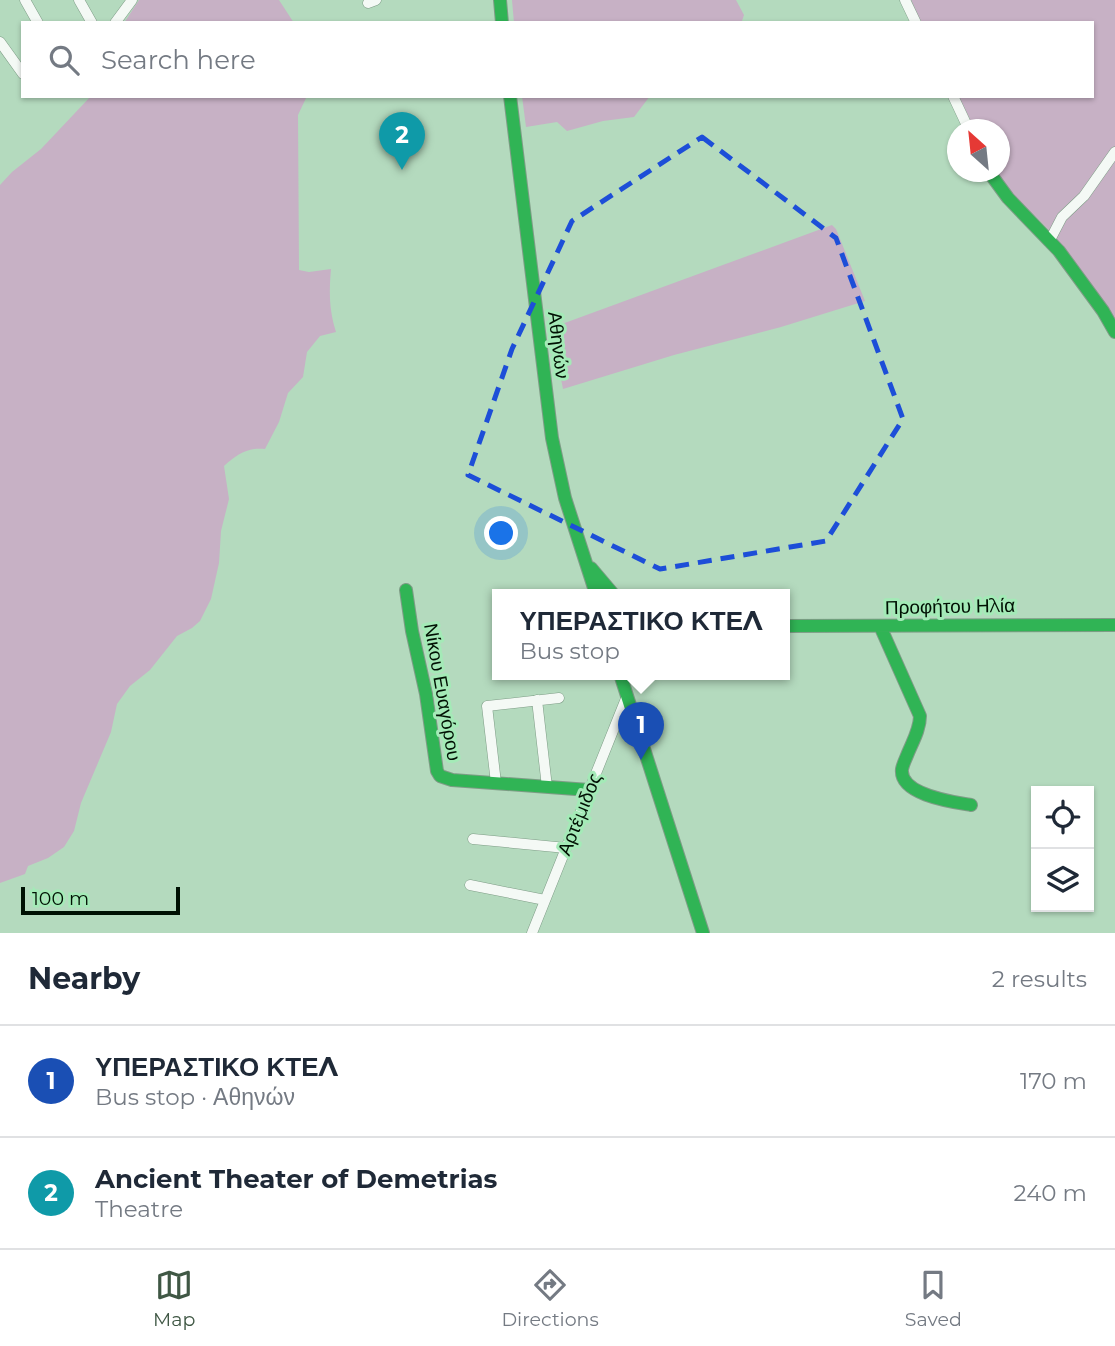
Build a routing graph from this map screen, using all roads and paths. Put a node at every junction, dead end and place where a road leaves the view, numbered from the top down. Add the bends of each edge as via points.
1 (25, 0) edge
2 (79, 0) edge
3 (132, 0) edge
4 (500, 0) edge
5 (905, 0) edge
6 (37, 21) edge
7 (91, 21) edge
8 (116, 21) edge
9 (502, 21) edge
10 (915, 21) edge
11 (0, 42) edge
12 (21, 71) edge
13 (510, 98) edge
14 (954, 98) edge
15 (964, 119) edge
16 (1115, 152) edge
17 (996, 182) edge
18 (1050, 240) junction
19 (1115, 332) edge
20 (586, 561) junction
21 (594, 589) edge
22 (609, 589) edge
23 (406, 590) dead end
24 (790, 626) edge
25 (880, 626) junction
26 (1115, 628) edge
27 (623, 680) edge
28 (627, 696) junction
29 (559, 698) dead end
30 (537, 700) junction
31 (496, 783) junction
32 (547, 787) junction
33 (589, 790) junction
34 (971, 804) dead end
35 (473, 839) dead end
36 (566, 848) junction
37 (470, 885) dead end
38 (545, 900) junction
39 (532, 933) edge
40 (703, 933) edge

1 - 6 street
2 - 7 street
3 - 8 street
4 - 9 street
5 - 10 street
11 - 12 street
13 - 20 street, Αθηνών via 552,438
14 - 15 street
16 - 18 street via 1084,196 1062,217
17 - 18 street
18 - 19 street
20 - 21 street, Αθηνών
20 - 22 street
23 - 31 street, Νίκου Ευαγόρου via 439,774 447,779
24 - 25 street, Προφήτου Ηλία
25 - 26 street, Προφήτου Ηλία
25 - 34 street via 920,716 902,768 904,782 939,799
27 - 28 street
28 - 33 street, Αρτέμιδος
28 - 40 street
29 - 30 street
30 - 31 street via 487,706
30 - 32 street
31 - 32 street, Νίκου Ευαγόρου
32 - 33 street, Νίκου Ευαγόρου
33 - 36 street, Αρτέμιδος
35 - 36 street
36 - 38 street, Αρτέμιδος
37 - 38 street
38 - 39 street, Αρτέμιδος

